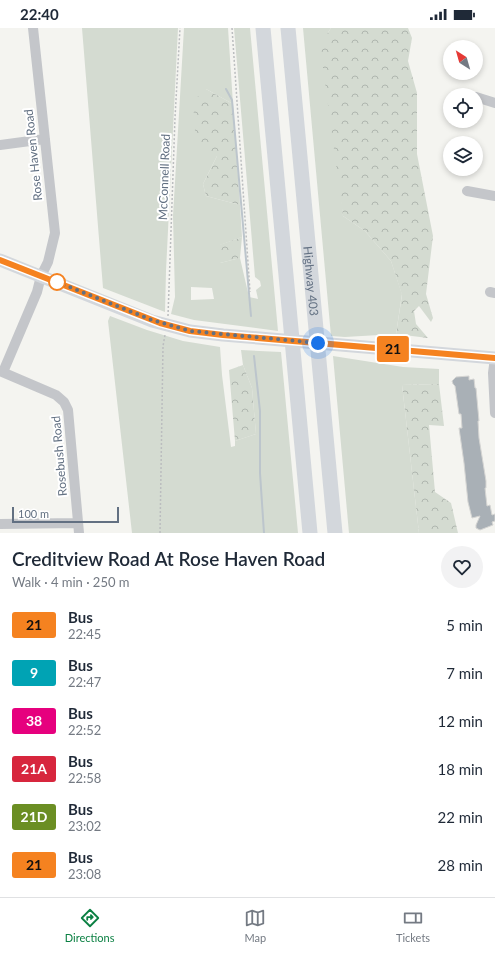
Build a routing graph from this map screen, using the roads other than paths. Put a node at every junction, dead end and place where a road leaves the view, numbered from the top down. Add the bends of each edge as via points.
1 (33, 28) edge
2 (263, 28) edge
3 (288, 28) edge
4 (483, 99) edge
5 (495, 103) edge
6 (45, 139) junction
7 (0, 146) edge
8 (468, 191) dead end
9 (495, 196) edge
10 (0, 260) edge
11 (41, 276) junction
12 (495, 358) edge
13 (2, 372) edge
14 (495, 413) edge
15 (0, 524) edge
16 (78, 528) edge
17 (310, 533) edge
18 (335, 533) edge

1 - 6 street, Rose Haven Road
2 - 17 highway
3 - 18 highway, Highway 403
4 - 5 street
6 - 7 street
6 - 11 street, Rose Haven Road via 55,233 48,262
8 - 9 street
10 - 11 main road
11 - 12 main road via 167,326 190,331
11 - 13 street, Rose Haven Road via 37,292
12 - 14 street
13 - 16 street, Rosebush Road via 56,395 68,410
15 - 16 street

